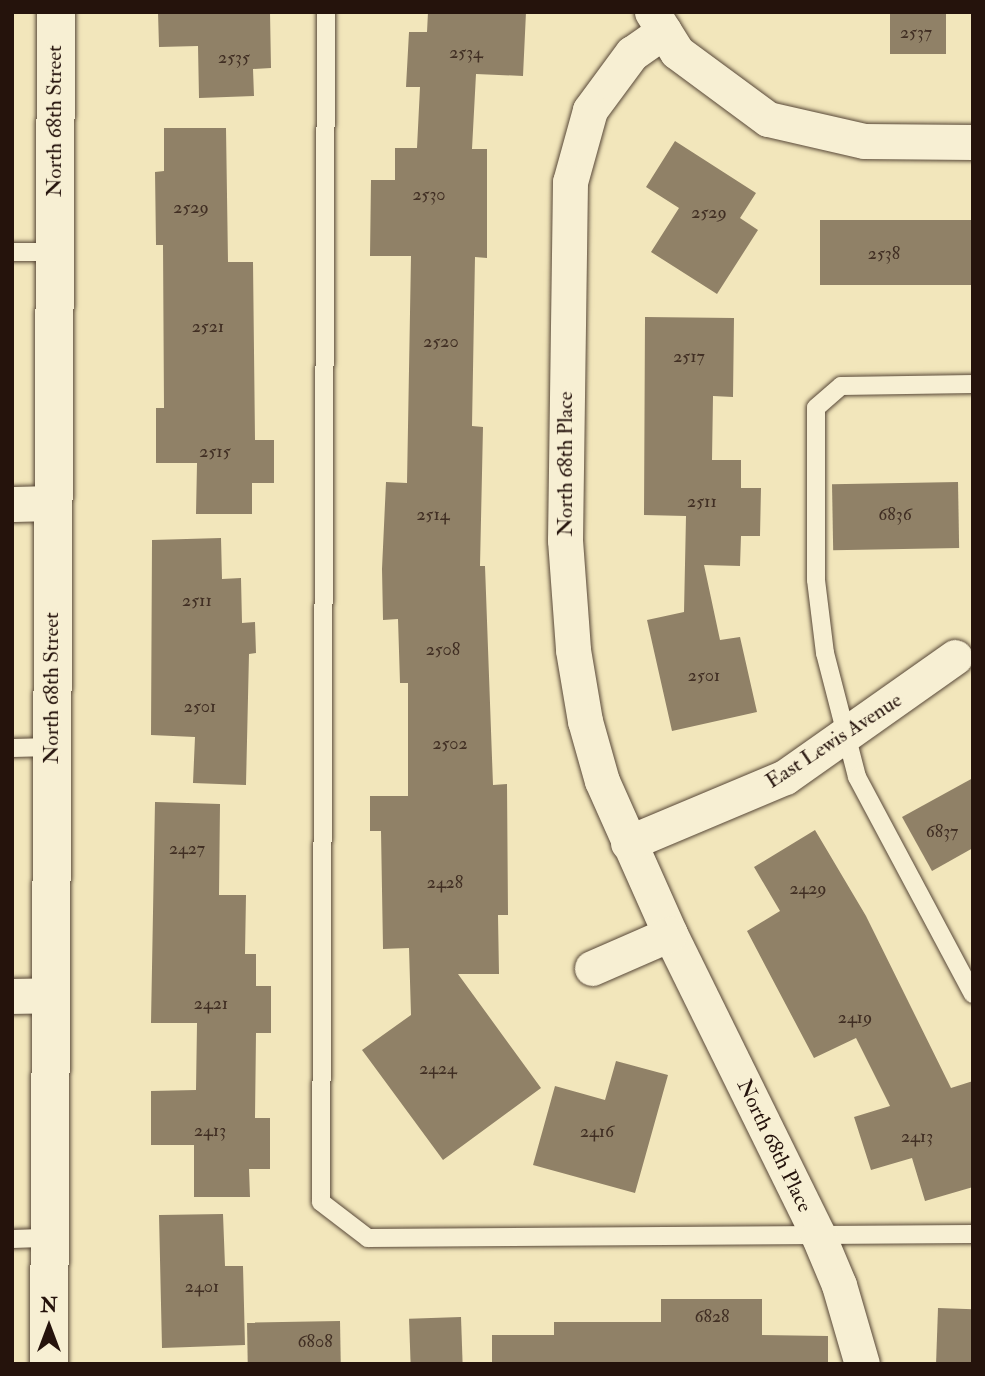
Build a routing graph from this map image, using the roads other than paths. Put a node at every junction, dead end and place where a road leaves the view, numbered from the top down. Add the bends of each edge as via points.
1 (56, 12) edge
2 (326, 12) edge
3 (658, 22) edge
4 (973, 142) edge
5 (12, 252) edge
6 (54, 252) junction
7 (973, 384) edge
8 (53, 503) junction
9 (12, 504) edge
10 (955, 657) dead end
11 (847, 737) junction
12 (52, 747) junction
13 (12, 748) edge
14 (628, 843) junction
15 (670, 934) junction
16 (593, 968) dead end
17 (973, 993) edge
18 (51, 995) junction
19 (12, 996) edge
20 (973, 1234) edge
21 (818, 1235) junction
22 (50, 1238) junction
23 (12, 1239) edge
24 (50, 1364) edge
25 (862, 1364) edge

1 - 6 street, North 68th Street
2 - 21 lane via 321,1202 368,1238
3 - 4 street via 677,52 768,119 864,141
3 - 14 street, North 68th Place via 590,110 570,182 567,224 567,594 585,721 602,781
5 - 6 lane
6 - 8 street, North 68th Street
7 - 11 lane via 841,386 816,408 816,580 824,653
8 - 9 street
8 - 12 street, North 68th Street
10 - 11 street, East Lewis Avenue
11 - 14 street, East Lewis Avenue via 785,777
11 - 17 lane via 857,777
12 - 13 lane
12 - 18 street, North 68th Street
14 - 15 street, North 68th Place
15 - 16 street
15 - 21 street, North 68th Place
18 - 19 street
18 - 22 street, North 68th Street
20 - 21 lane
21 - 25 street, North 68th Place via 839,1284
22 - 23 lane
22 - 24 street, North 68th Street

